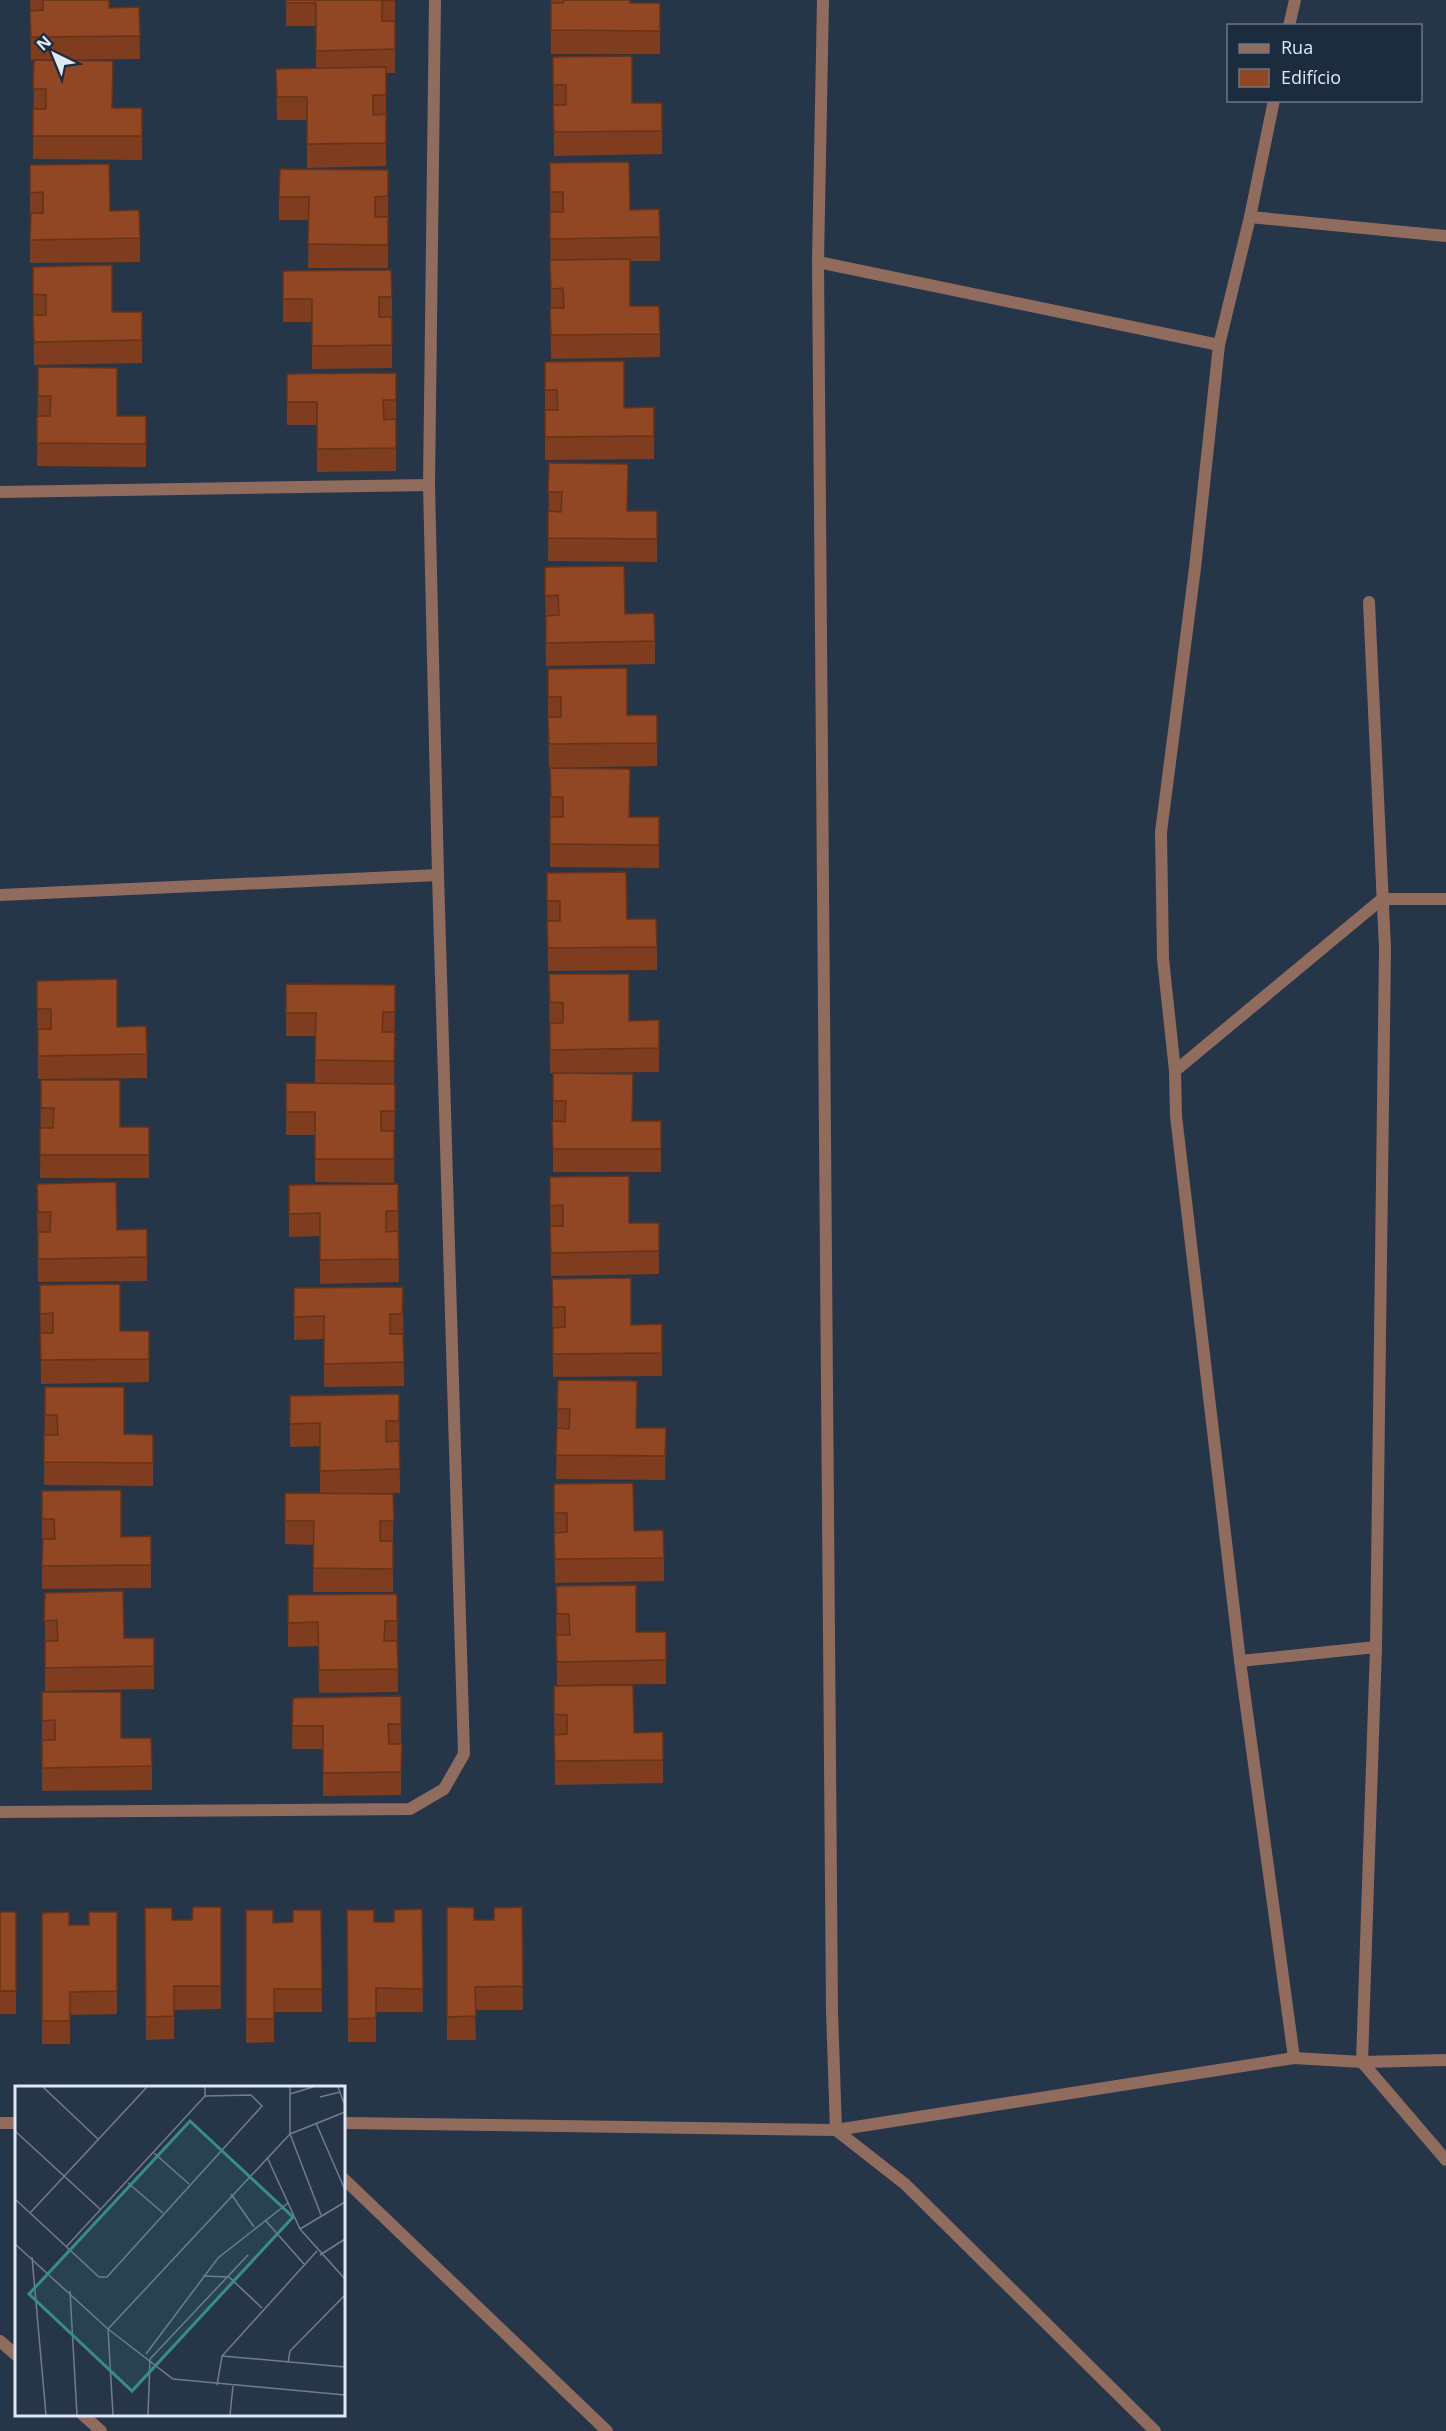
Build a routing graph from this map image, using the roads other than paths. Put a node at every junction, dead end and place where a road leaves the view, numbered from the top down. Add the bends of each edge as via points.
1 (435, 0) edge
2 (823, 0) edge
3 (1294, 0) edge
4 (1289, 24) edge
5 (1274, 102) edge
6 (1250, 217) junction
7 (1446, 236) edge
8 (818, 262) junction
9 (1219, 345) junction
10 (429, 485) junction
11 (0, 492) edge
12 (1368, 603) dead end
13 (438, 875) junction
14 (0, 895) edge
15 (1382, 899) junction
16 (1446, 899) edge
17 (1175, 1071) junction
18 (1376, 1647) junction
19 (1240, 1661) junction
20 (0, 1812) edge
21 (1294, 2058) junction
22 (1446, 2060) edge
23 (1362, 2062) junction
24 (345, 2123) edge
25 (836, 2130) junction
26 (1446, 2160) edge
27 (345, 2180) edge
28 (0, 2341) edge
29 (15, 2354) edge
30 (83, 2416) edge
31 (101, 2431) edge
32 (608, 2431) edge
33 (1155, 2431) edge

1 - 10 street
2 - 8 street
3 - 4 street
5 - 6 street
6 - 7 street
6 - 9 street
8 - 9 street
8 - 25 street
9 - 17 street via 1161,832 1163,959
10 - 11 street
10 - 13 street
12 - 15 street
13 - 14 street
13 - 20 street via 464,1754 444,1790 411,1809
15 - 16 street
15 - 17 street
15 - 18 street via 1385,949
17 - 19 street via 1176,1116
18 - 19 street
18 - 23 street
19 - 21 street
21 - 23 street
21 - 25 street
22 - 23 street
23 - 26 street
24 - 25 street
25 - 33 street via 905,2184
27 - 32 street
28 - 29 street
30 - 31 street

